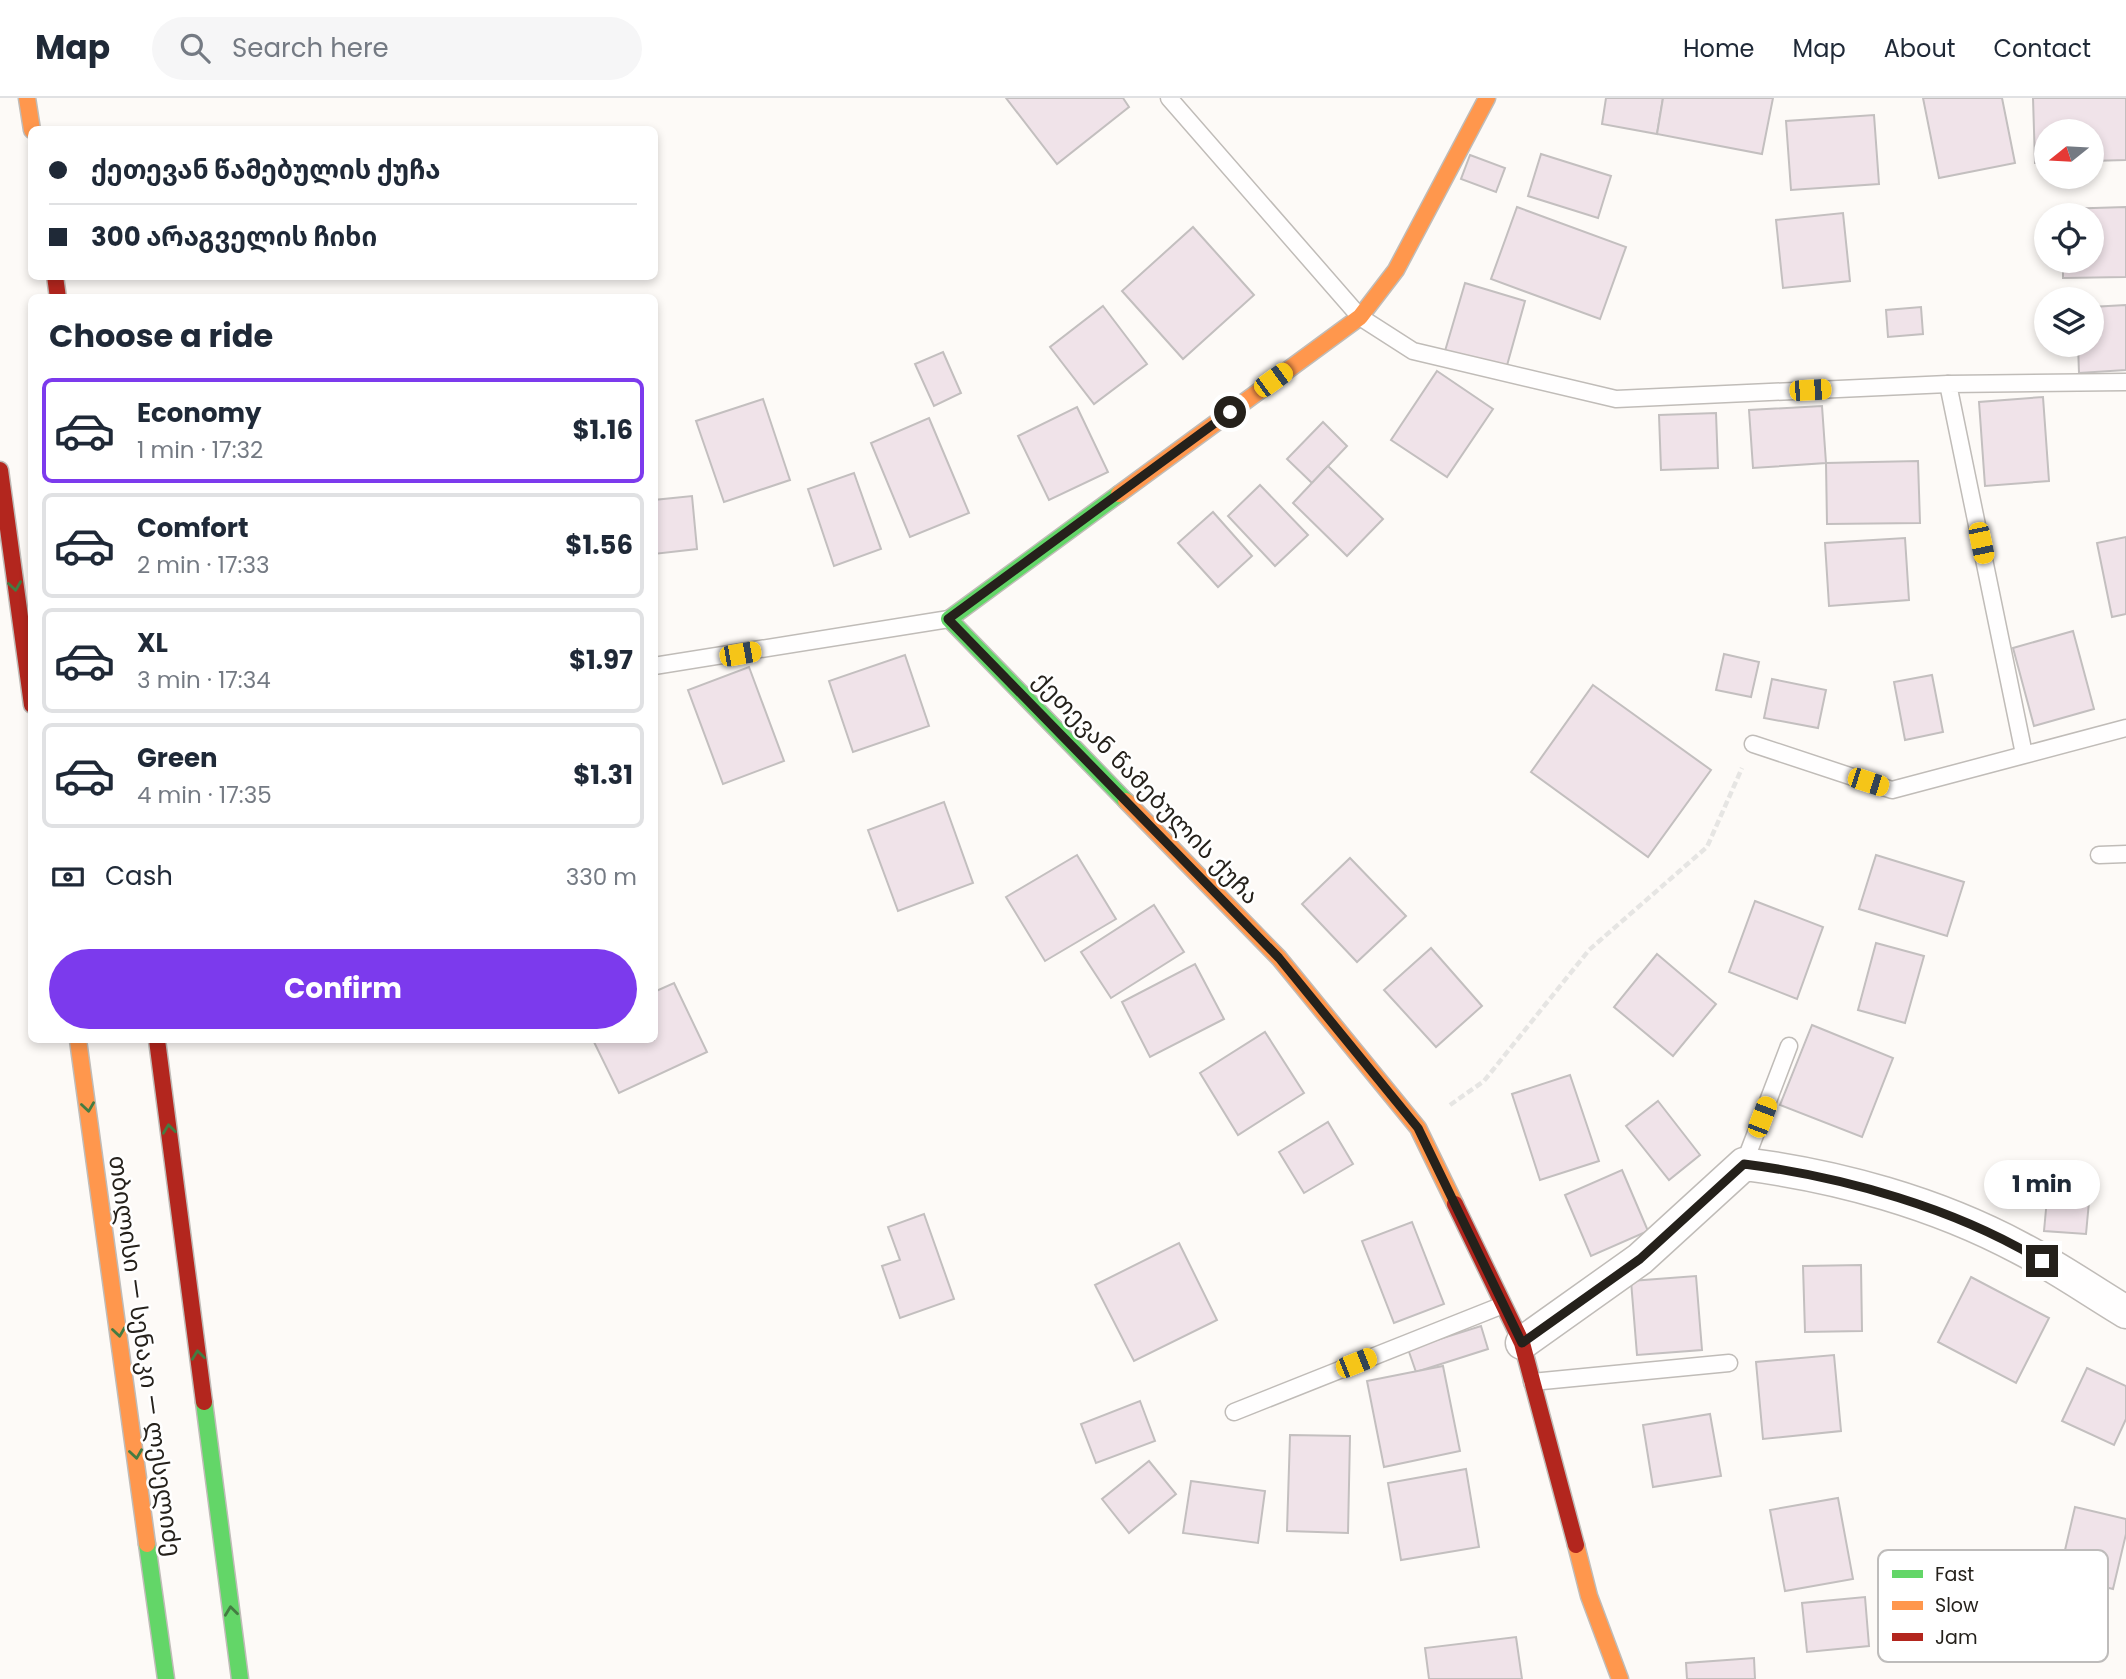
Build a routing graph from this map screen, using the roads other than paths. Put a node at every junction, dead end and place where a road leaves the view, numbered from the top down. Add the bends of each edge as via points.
1 (27, 98) edge
2 (1169, 98) edge
3 (1487, 98) edge
4 (31, 126) edge
5 (1360, 317) junction
6 (2126, 382) edge
7 (1948, 384) junction
8 (0, 470) edge
9 (948, 619) junction
10 (658, 665) edge
11 (28, 676) edge
12 (2126, 727) edge
13 (1753, 744) road end
14 (2024, 754) junction
15 (2126, 854) edge
16 (2099, 855) dead end
17 (78, 1043) edge
18 (158, 1043) edge
19 (1789, 1046) dead end
20 (1744, 1164) junction
21 (1503, 1305) junction
22 (2126, 1312) edge
23 (1522, 1343) junction
24 (1729, 1363) dead end
25 (1532, 1382) junction
26 (1234, 1412) dead end
27 (166, 1679) edge
28 (240, 1679) edge
29 (1620, 1679) edge

1 - 4 main road
2 - 5 lane
3 - 5 main road via 1396,270
5 - 7 lane via 1413,351 1616,399
5 - 9 main road
6 - 7 lane
7 - 14 lane
8 -> 11 main road
9 - 10 lane
9 - 21 main road, ქეთევან წამებულის ქუჩა via 1279,958 1418,1128
12 - 14 lane
13 - 14 lane via 1892,790
15 - 16 lane
17 -> 27 main road, თბილისი — სენაკი — ლესელიძე
28 -> 18 main road, თბილისი — სენაკი — ლესელიძე
19 - 20 lane
20 - 22 street via 1806,1172 1953,1216 2021,1248
20 - 23 street via 1640,1259
21 - 23 main road, ქეთევან წამებულის ქუჩა
21 - 26 lane
23 - 25 main road, ქეთევან წამებულის ქუჩა
24 - 25 lane
25 - 29 main road, ქეთევან წამებულის ქუჩა via 1589,1596

